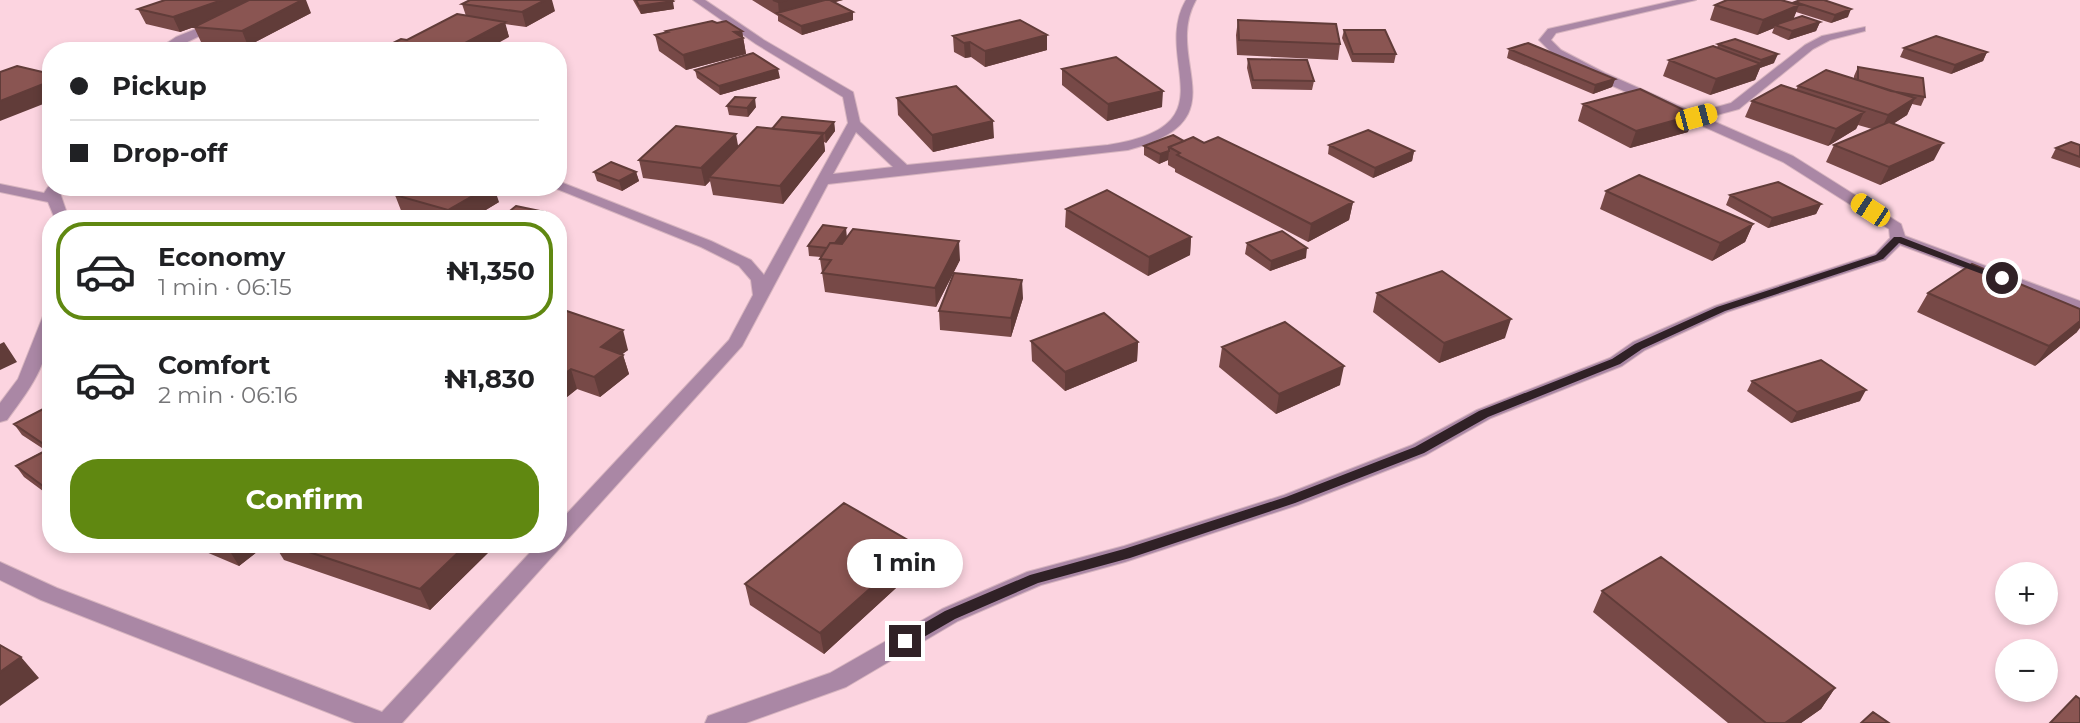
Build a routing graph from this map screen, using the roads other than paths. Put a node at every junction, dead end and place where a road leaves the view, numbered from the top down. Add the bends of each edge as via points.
1 (1191, 0) edge
2 (1691, 0) edge
3 (702, 1) edge
4 (230, 18) edge
5 (1861, 29) dead end
6 (175, 42) edge
7 (1696, 117) junction
8 (854, 123) junction
9 (903, 169) junction
10 (824, 180) junction
11 (0, 188) edge
12 (567, 190) edge
13 (42, 192) edge
14 (1898, 239) junction
15 (761, 294) junction
16 (2080, 307) edge
17 (42, 340) edge
18 (0, 416) edge
19 (567, 527) edge
20 (543, 553) edge
21 (3, 576) edge
22 (385, 723) edge
23 (717, 723) edge

1 - 9 street via 1184,8 1183,24 1186,96 1182,113 1168,127 1136,143 984,164
2 - 7 street via 1552,31 1545,40 1557,52 1601,76
3 - 8 street via 849,95
4 - 6 street
5 - 7 street via 1810,47 1735,106
7 - 14 street via 1788,159 1896,227
8 - 9 street
8 - 10 street
9 - 10 street
10 - 15 street
11 - 13 street
12 - 15 street via 745,263 759,279
14 - 16 street
14 - 23 street via 1880,257 1721,309 1639,346 1616,362 1484,414 1419,450 1291,500 1035,578 950,615 838,680
15 - 19 street via 736,342
17 - 18 street via 27,380
20 - 22 street
21 - 22 street

